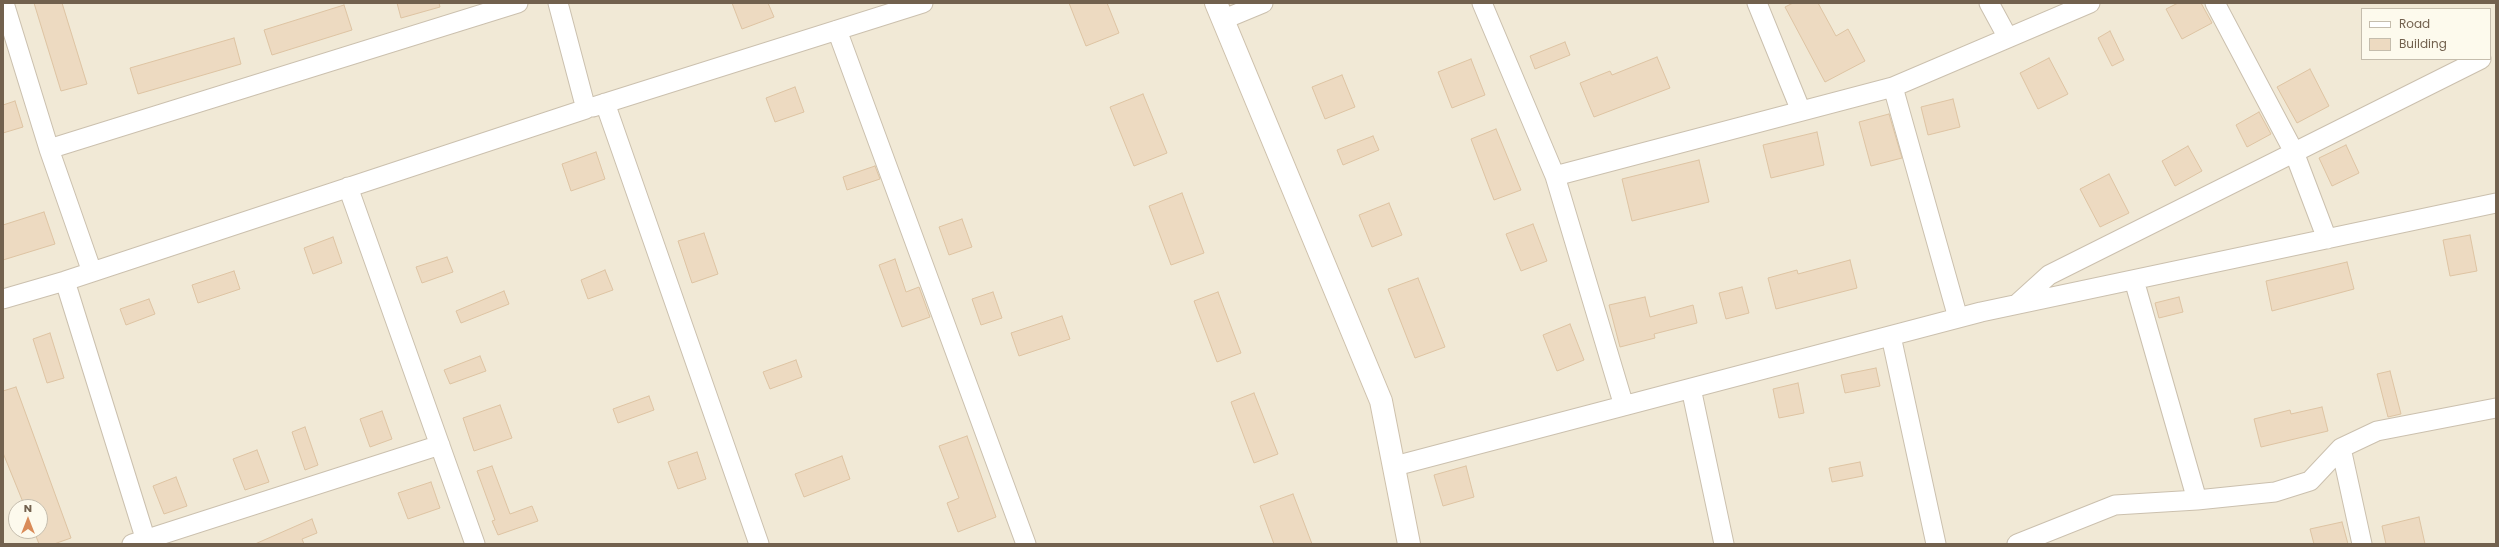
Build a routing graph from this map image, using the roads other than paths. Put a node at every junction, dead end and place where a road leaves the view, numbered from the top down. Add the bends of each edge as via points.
1 (4, 3) edge
2 (518, 3) edge
3 (558, 3) edge
4 (923, 3) edge
5 (1263, 3) edge
6 (1482, 3) edge
7 (1757, 3) edge
8 (1990, 3) edge
9 (2090, 3) edge
10 (2216, 3) edge
11 (1219, 11) edge
12 (837, 30) junction
13 (2008, 38) junction
14 (2479, 60) edge
15 (1893, 87) junction
16 (605, 103) junction
17 (586, 109) junction
18 (1801, 111) junction
19 (49, 149) junction
20 (2294, 152) junction
21 (1555, 176) junction
22 (348, 187) junction
23 (2496, 204) edge
24 (2327, 239) junction
25 (92, 272) junction
26 (2134, 280) junction
27 (65, 281) junction
28 (3, 299) edge
29 (2015, 305) junction
30 (1958, 318) junction
31 (1891, 336) junction
32 (1691, 388) junction
33 (1624, 406) junction
34 (2496, 408) edge
35 (440, 445) junction
36 (2341, 448) junction
37 (1395, 466) junction
38 (2197, 500) junction
39 (142, 542) edge
40 (475, 544) edge
41 (759, 544) edge
42 (1025, 544) edge
43 (1409, 544) edge
44 (1724, 544) edge
45 (1936, 544) edge
46 (2017, 544) edge
47 (2362, 544) edge

1 - 19 street
2 - 19 street
3 - 17 street
4 - 12 street
5 - 11 street
6 - 21 street
7 - 18 street
8 - 13 street
9 - 13 street
10 - 20 street
11 - 37 street via 1381,401
12 - 16 street
12 - 42 street
13 - 15 street
14 - 20 street
15 - 18 street
15 - 30 street
16 - 17 street
16 - 41 street
17 - 22 street
18 - 21 street
19 - 25 street
20 - 24 street
20 - 29 street via 2049,275
21 - 33 street
22 - 25 street
22 - 35 street
23 - 24 street
24 - 26 street
25 - 27 street
26 - 29 street
26 - 38 street
27 - 28 street
27 - 39 street
29 - 30 street
30 - 31 street
31 - 32 street
31 - 45 street
32 - 33 street
32 - 44 street
33 - 37 street
34 - 36 street via 2377,432
35 - 39 street
35 - 40 street
36 - 38 street via 2310,481 2274,492
36 - 47 street
37 - 43 street
38 - 46 street via 2115,505

